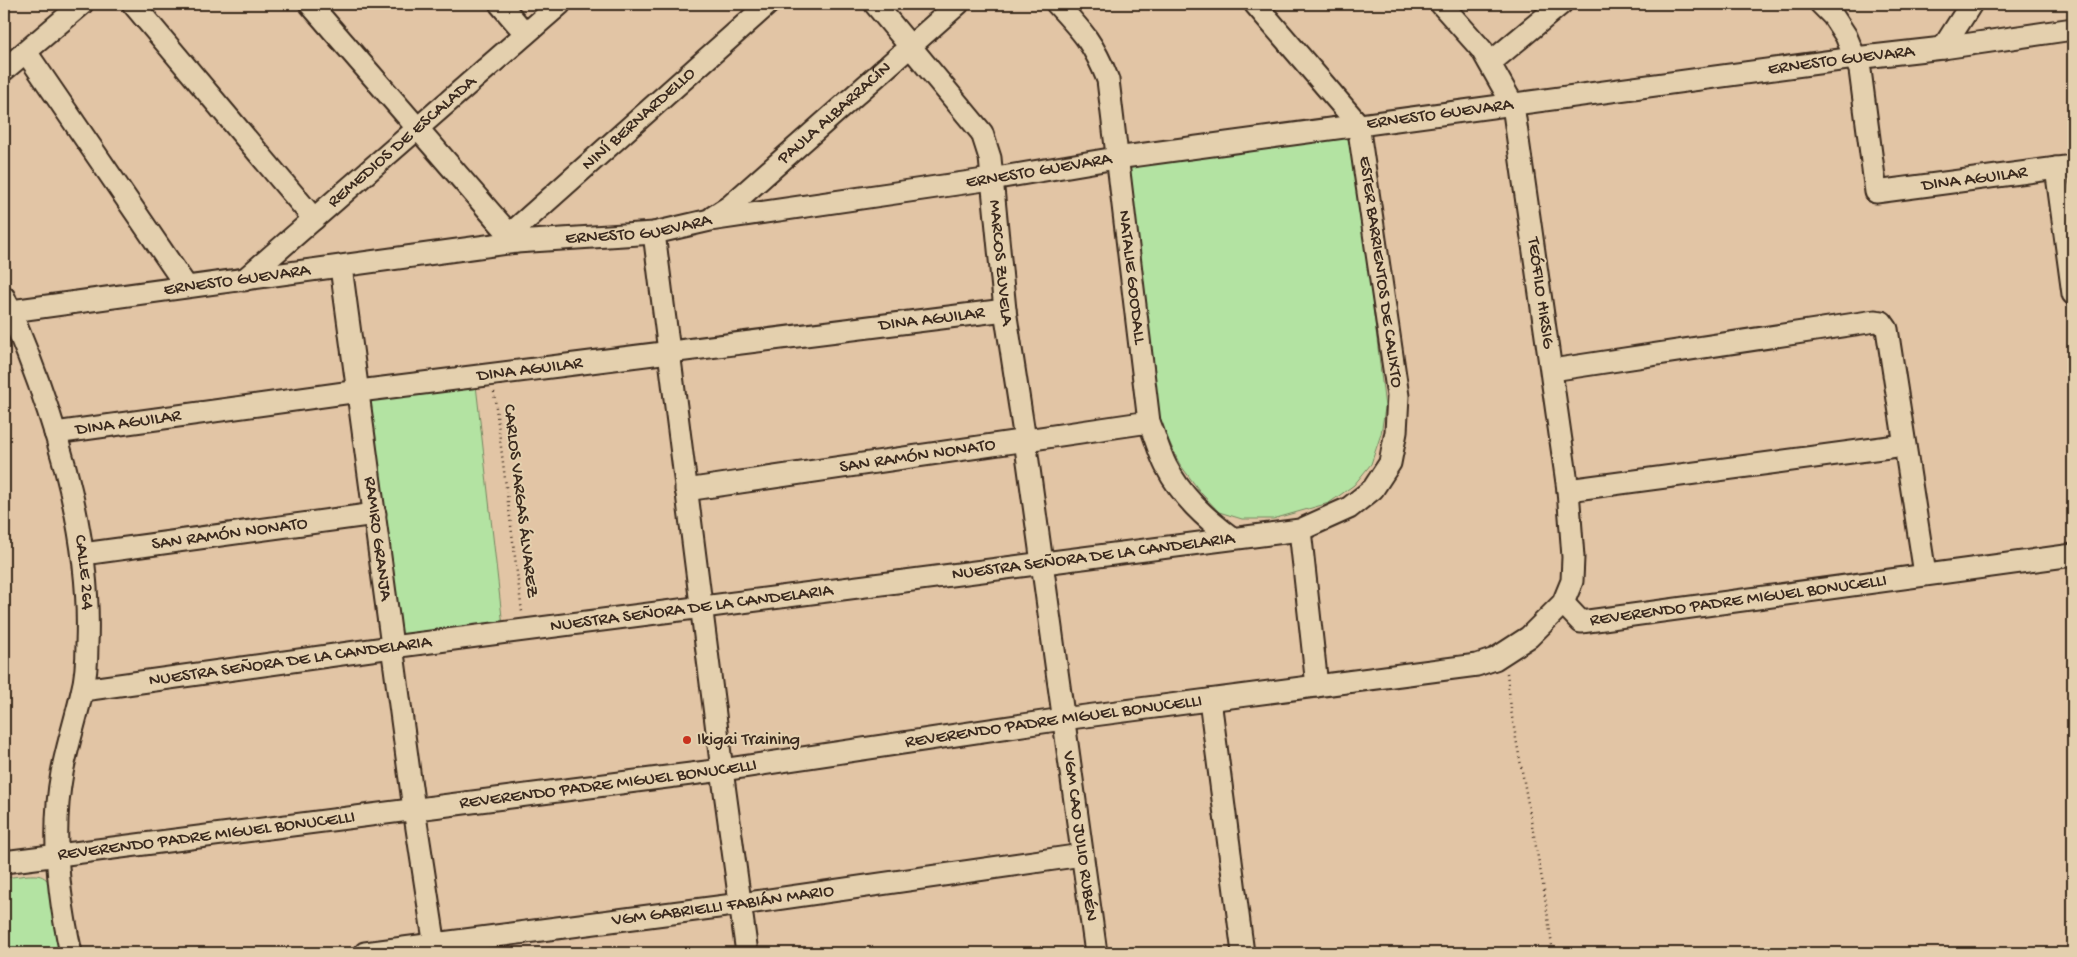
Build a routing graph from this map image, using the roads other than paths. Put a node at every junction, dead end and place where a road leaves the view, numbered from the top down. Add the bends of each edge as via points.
1 (82, 4) edge
2 (134, 4) edge
3 (310, 4) edge
4 (500, 4) edge
5 (560, 4) edge
6 (768, 4) edge
7 (875, 4) edge
8 (958, 4) edge
9 (1058, 4) edge
10 (1255, 4) edge
11 (1441, 4) edge
12 (1562, 4) edge
13 (1821, 4) edge
14 (1971, 4) edge
15 (2073, 29) edge
16 (525, 33) junction
17 (910, 47) junction
18 (1943, 48) junction
19 (26, 52) junction
20 (1855, 58) junction
21 (1490, 64) junction
22 (4, 70) edge
23 (1512, 105) junction
24 (1358, 124) junction
25 (416, 128) junction
26 (1116, 158) junction
27 (2064, 167) edge
28 (991, 179) junction
29 (314, 219) junction
30 (710, 220) junction
31 (654, 233) junction
32 (512, 238) junction
33 (341, 267) junction
34 (244, 280) junction
35 (186, 286) junction
36 (2073, 294) edge
37 (6, 307) edge
38 (1005, 310) junction
39 (668, 352) junction
40 (1552, 370) junction
41 (359, 391) junction
42 (1149, 422) junction
43 (55, 433) junction
44 (1025, 440) junction
45 (1904, 445) junction
46 (686, 490) junction
47 (1568, 490) junction
48 (375, 514) junction
49 (1300, 530) junction
50 (1232, 538) junction
51 (83, 554) junction
52 (2073, 555) edge
53 (1041, 564) junction
54 (1925, 574) junction
55 (1563, 603) junction
56 (702, 608) junction
57 (392, 647) junction
58 (1317, 686) junction
59 (83, 690) junction
60 (1210, 700) junction
61 (1063, 719) junction
62 (722, 770) junction
63 (414, 809) junction
64 (56, 855) junction
65 (1082, 855) junction
66 (4, 862) edge
67 (741, 904) junction
68 (435, 949) edge
69 (71, 953) edge
70 (364, 953) edge
71 (747, 953) edge
72 (1096, 953) edge
73 (1243, 953) edge

1 - 19 street
2 - 29 street
3 - 25 street
4 - 16 street
5 - 16 street, REMEDIOS DE ESCALADA
6 - 32 street, NINÍ BERNARDELLO
7 - 17 street, MARCOS ZUVELA
8 - 17 street, PAULA ALBARRACÍN
9 - 26 street, NATALIE GOODALL via 1086,34 1108,80
10 - 24 street
11 - 21 street, TEÓFILO HIRSIG via 1482,50
12 - 21 street
13 - 20 street via 1846,36
14 - 18 street
15 - 18 street, ERNESTO GUEVARA
16 - 25 street, REMEDIOS DE ESCALADA
17 - 28 street, MARCOS ZUVELA via 982,133 990,158
17 - 30 street, PAULA ALBARRACÍN
18 - 20 street, ERNESTO GUEVARA
19 - 22 street
19 - 35 street
20 - 23 street, ERNESTO GUEVARA
20 - 27 street, DINA AGUILAR via 1860,70 1876,192
21 - 23 street, TEÓFILO HIRSIG
23 - 24 street, ERNESTO GUEVARA
23 - 40 street, TEÓFILO HIRSIG
24 - 26 street, ERNESTO GUEVARA
24 - 49 street, ESTER BARRIENTOS DE CALIXTO via 1398,396 1396,432 1390,463 1373,489 1349,508
25 - 29 street, REMEDIOS DE ESCALADA
25 - 32 street
26 - 28 street, ERNESTO GUEVARA
26 - 42 street, NATALIE GOODALL
27 - 36 street
28 - 30 street, ERNESTO GUEVARA
28 - 38 street, MARCOS ZUVELA
29 - 34 street, REMEDIOS DE ESCALADA
30 - 31 street, ERNESTO GUEVARA
31 - 32 street, ERNESTO GUEVARA
31 - 39 street
32 - 33 street, ERNESTO GUEVARA
33 - 34 street, ERNESTO GUEVARA
33 - 41 street, RAMIRO GRANJA
34 - 35 street, ERNESTO GUEVARA
35 - 37 street, ERNESTO GUEVARA
37 - 43 street, CALLE 264
38 - 39 street, DINA AGUILAR
38 - 44 street, MARCOS ZUVELA
39 - 41 street, DINA AGUILAR
39 - 46 street
40 - 45 street via 1882,322 1887,330
40 - 47 street, TEÓFILO HIRSIG
41 - 43 street, DINA AGUILAR
41 - 48 street, RAMIRO GRANJA
42 - 44 street, SAN RAMÓN NONATO
42 - 50 street, NATALIE GOODALL via 1166,466 1181,491 1204,517
43 - 51 street, CALLE 264
44 - 46 street, SAN RAMÓN NONATO
44 - 53 street, MARCOS ZUVELA
45 - 47 street
45 - 54 street
46 - 56 street
47 - 55 street, TEÓFILO HIRSIG via 1572,581
48 - 51 street, SAN RAMÓN NONATO
48 - 57 street, RAMIRO GRANJA
49 - 50 street, NUESTRA SEÑORA DE LA CANDELARIA
49 - 58 street
50 - 53 street, NUESTRA SEÑORA DE LA CANDELARIA
51 - 59 street, CALLE 264 via 88,602
52 - 54 street, REVERENDO PADRE MIGUEL BONUCELLI
53 - 56 street, NUESTRA SEÑORA DE LA CANDELARIA
53 - 61 street, VGM CAO JULIO RUBÉN
54 - 55 street, REVERENDO PADRE MIGUEL BONUCELLI via 1580,622
55 - 58 street, REVERENDO PADRE MIGUEL BONUCELLI via 1529,637 1495,659 1477,665
56 - 57 street, NUESTRA SEÑORA DE LA CANDELARIA
56 - 62 street
57 - 59 street, NUESTRA SEÑORA DE LA CANDELARIA
57 - 63 street, RAMIRO GRANJA
58 - 60 street, REVERENDO PADRE MIGUEL BONUCELLI
59 - 64 street, CALLE 264 via 62,773
60 - 61 street, REVERENDO PADRE MIGUEL BONUCELLI
60 - 73 street
61 - 62 street, REVERENDO PADRE MIGUEL BONUCELLI
61 - 65 street, VGM CAO JULIO RUBÉN
62 - 63 street, REVERENDO PADRE MIGUEL BONUCELLI
62 - 67 street
63 - 64 street, REVERENDO PADRE MIGUEL BONUCELLI
63 - 68 street, RAMIRO GRANJA
64 - 66 street, REVERENDO PADRE MIGUEL BONUCELLI
64 - 69 street, CALLE 264
65 - 67 street, VGM GABRIELLI FABIÁN MARIO
65 - 72 street, VGM CAO JULIO RUBÉN
67 - 68 street, VGM GABRIELLI FABIÁN MARIO
67 - 71 street
68 - 70 street, VGM GABRIELLI FABIÁN MARIO

